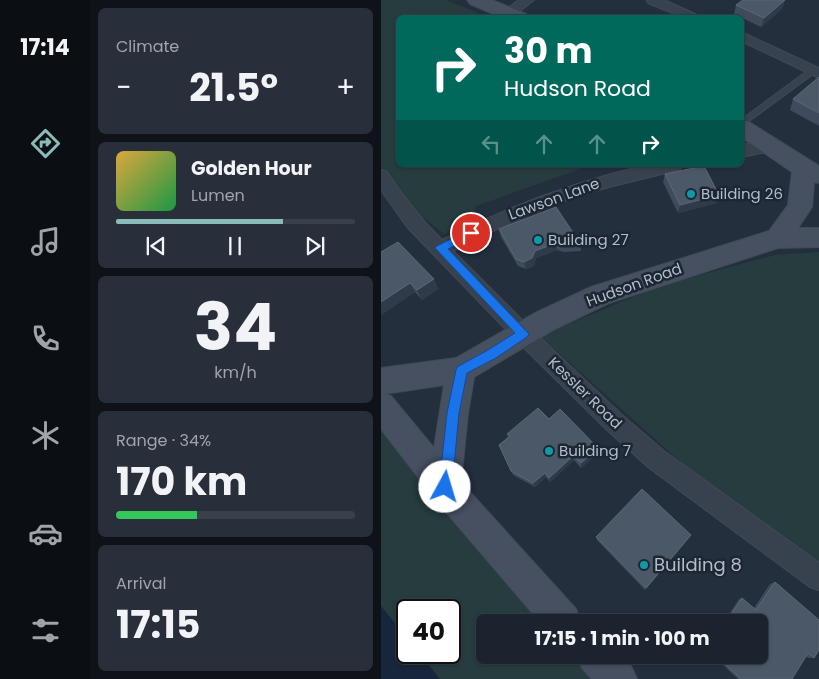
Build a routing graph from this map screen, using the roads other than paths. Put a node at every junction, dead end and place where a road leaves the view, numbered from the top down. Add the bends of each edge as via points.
1 (476, 0) edge
2 (528, 0) edge
3 (653, 0) edge
4 (514, 15) edge
5 (690, 15) edge
6 (744, 37) edge
7 (816, 73) edge
8 (744, 124) edge
9 (744, 128) edge
10 (770, 146) junction
11 (744, 150) edge
12 (663, 167) edge
13 (811, 172) edge
14 (381, 176) edge
15 (819, 237) edge
16 (778, 238) junction
17 (440, 248) junction
18 (523, 334) junction
19 (461, 370) junction
20 (381, 381) edge
21 (381, 406) edge
22 (445, 487) junction
23 (819, 578) edge
24 (556, 614) edge
25 (604, 664) edge
26 (618, 679) edge

1 - 4 street
2 - 4 street
3 - 5 street
6 - 7 street
7 - 8 lane
9 - 10 street
10 - 11 street
10 - 13 street
12 - 17 street, Lawson Lane via 624,175 526,207
13 - 16 street via 800,207
14 - 17 street, Kessler Road via 395,200
15 - 16 street, Hudson Road
16 - 18 street, Hudson Road via 600,295
17 - 18 street, Kessler Road
18 - 19 street, Hudson Road
18 - 23 street, Kessler Road via 656,459
19 - 20 street, Hudson Road
19 - 22 street
21 - 22 street
22 - 24 street
25 - 26 street

